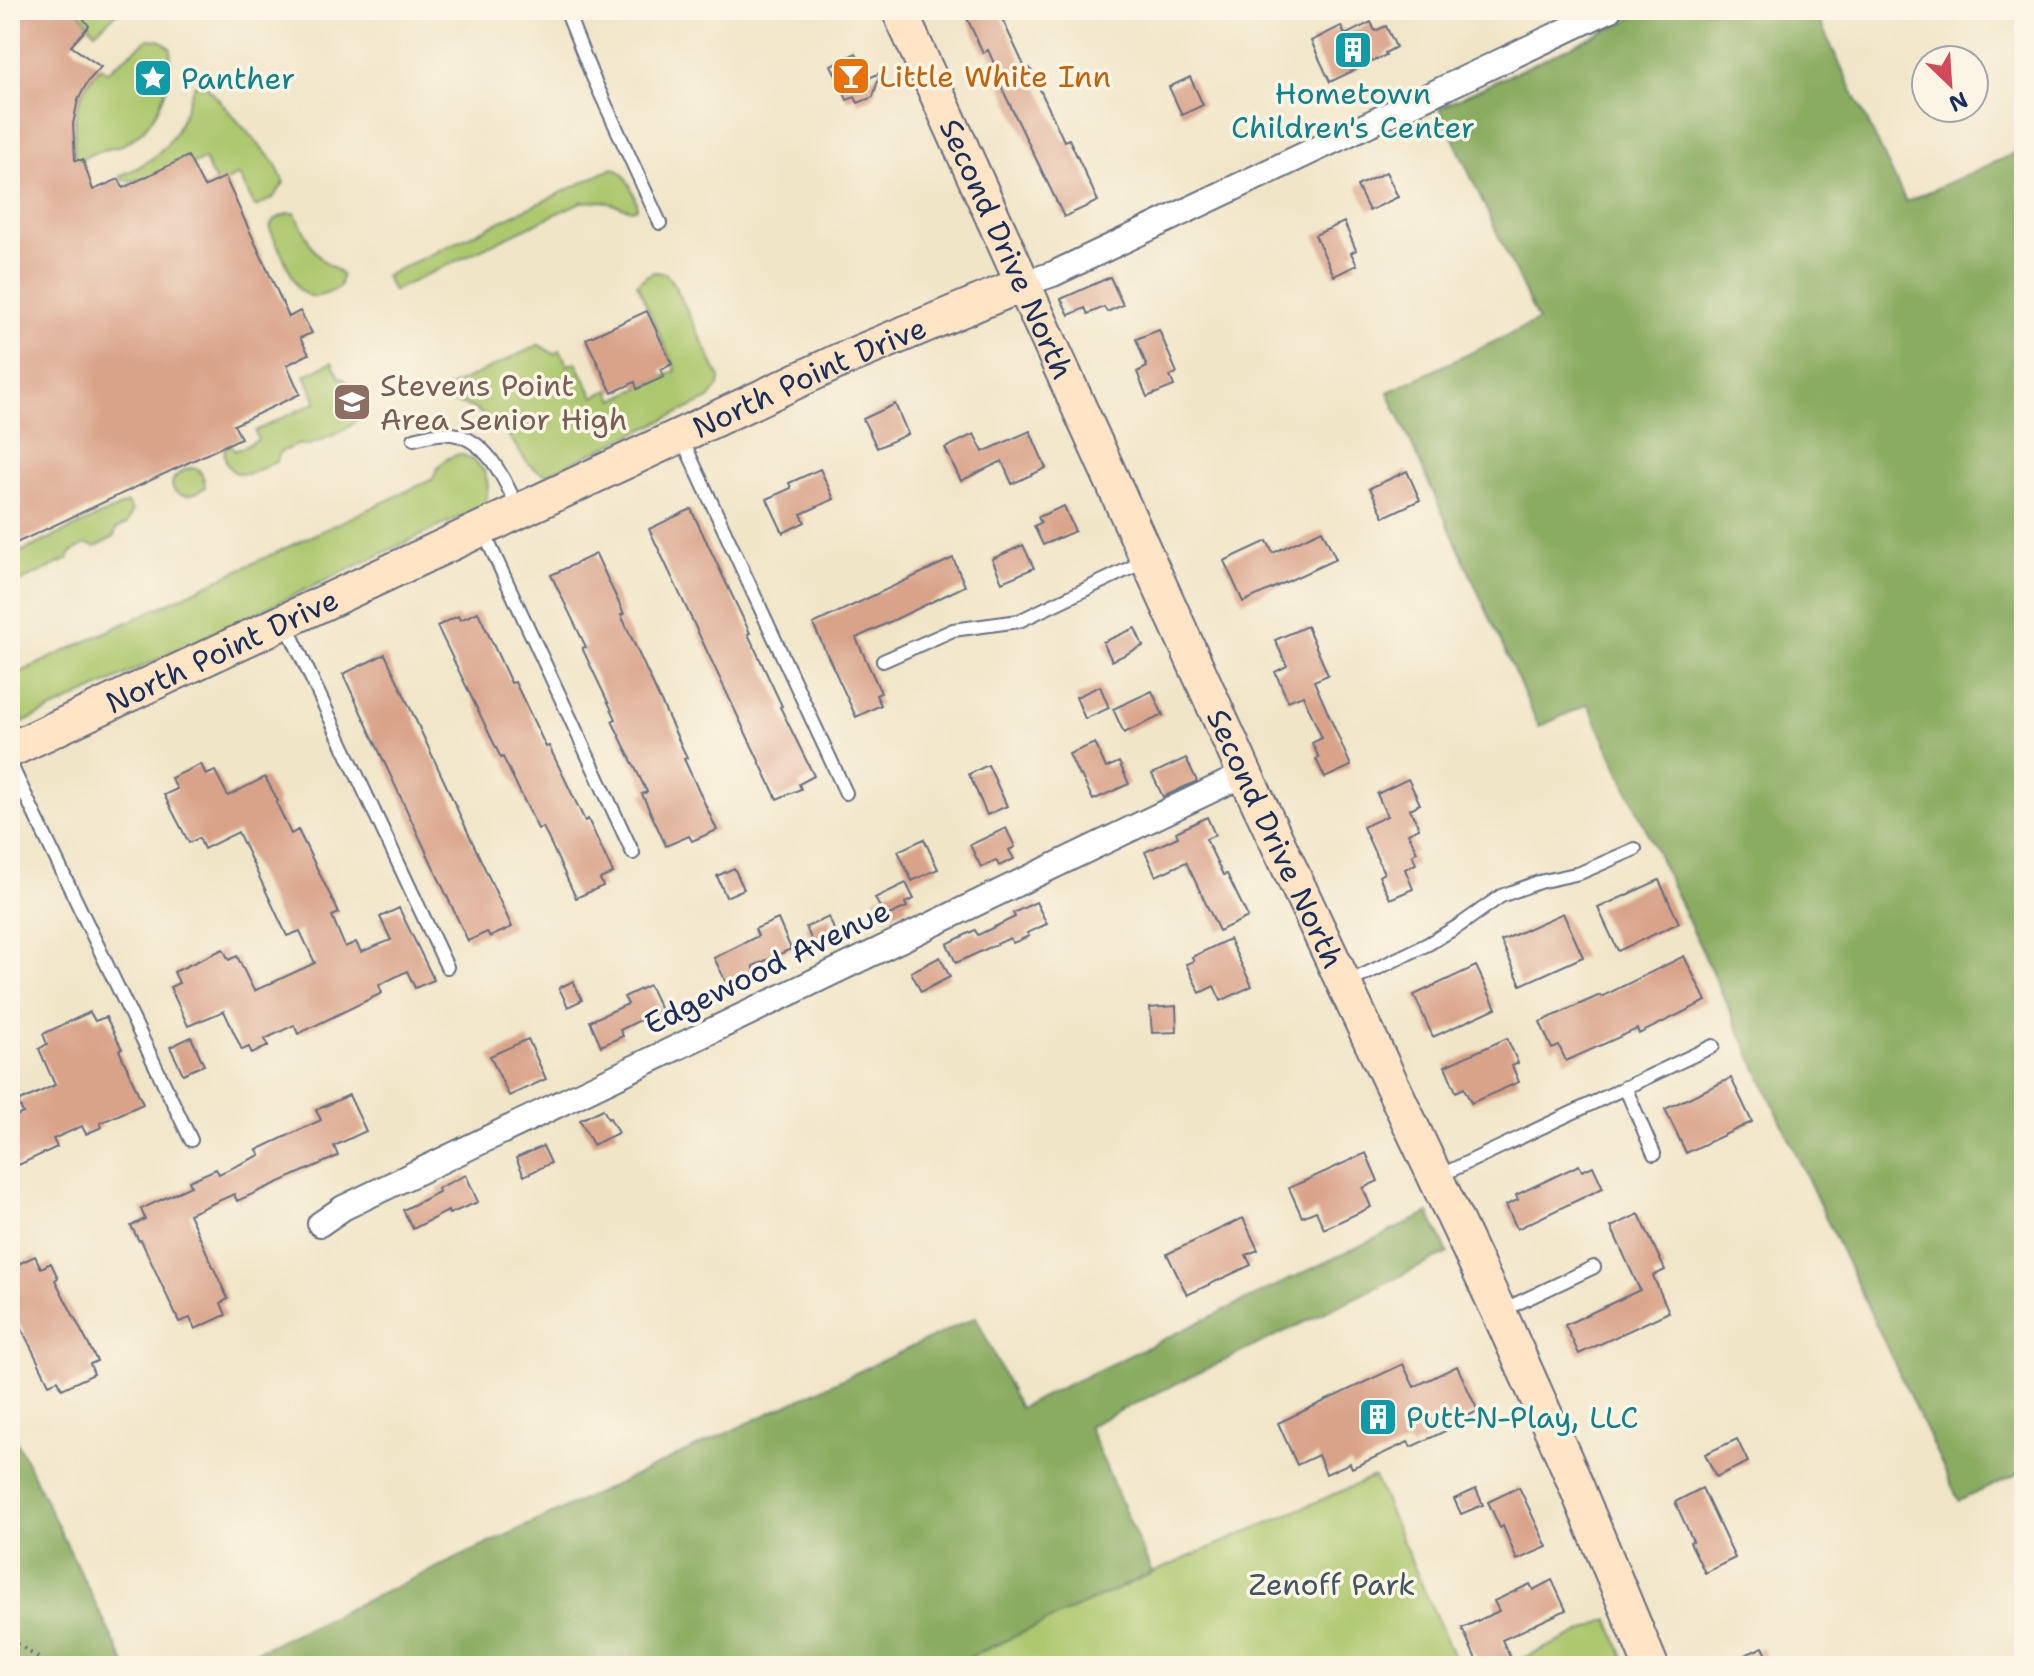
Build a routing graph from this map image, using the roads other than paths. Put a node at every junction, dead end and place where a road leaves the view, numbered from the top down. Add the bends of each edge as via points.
1 (566, 10) edge
2 (899, 10) edge
3 (1609, 10) edge
4 (660, 223) dead end
5 (1023, 284) junction
6 (680, 436) junction
7 (414, 439) dead end
8 (520, 511) junction
9 (482, 528) junction
10 (1148, 560) junction
11 (285, 621) junction
12 (883, 661) dead end
13 (10, 750) edge
14 (10, 763) edge
15 (1245, 774) junction
16 (846, 793) dead end
17 (1635, 849) dead end
18 (633, 853) dead end
19 (447, 967) dead end
20 (1344, 985) junction
21 (1713, 1046) dead end
22 (1625, 1087) junction
23 (191, 1140) dead end
24 (1654, 1154) dead end
25 (1435, 1178) junction
26 (320, 1224) dead end
27 (1594, 1267) dead end
28 (1499, 1312) junction
29 (1651, 1666) edge

1 - 4 lane
2 - 5 street, Second Drive North
3 - 5 street, North Point Drive
5 - 6 street, North Point Drive via 839,361
5 - 10 street, Second Drive North
6 - 8 street, North Point Drive
6 - 16 lane
7 - 8 lane via 452,434 478,446 502,474
8 - 9 street, North Point Drive
9 - 11 street, North Point Drive
9 - 18 lane
10 - 12 lane via 1019,621 953,630
10 - 15 street, Second Drive North
11 - 13 street, North Point Drive
11 - 19 lane
14 - 23 lane
15 - 20 street, Second Drive North
15 - 26 street, Edgewood Avenue via 343,1208
17 - 20 lane via 1580,873 1501,896 1428,944
20 - 25 street, Second Drive North
21 - 22 lane
22 - 24 lane
22 - 25 lane
25 - 28 street, Second Drive North
27 - 28 lane
28 - 29 street, Second Drive North

